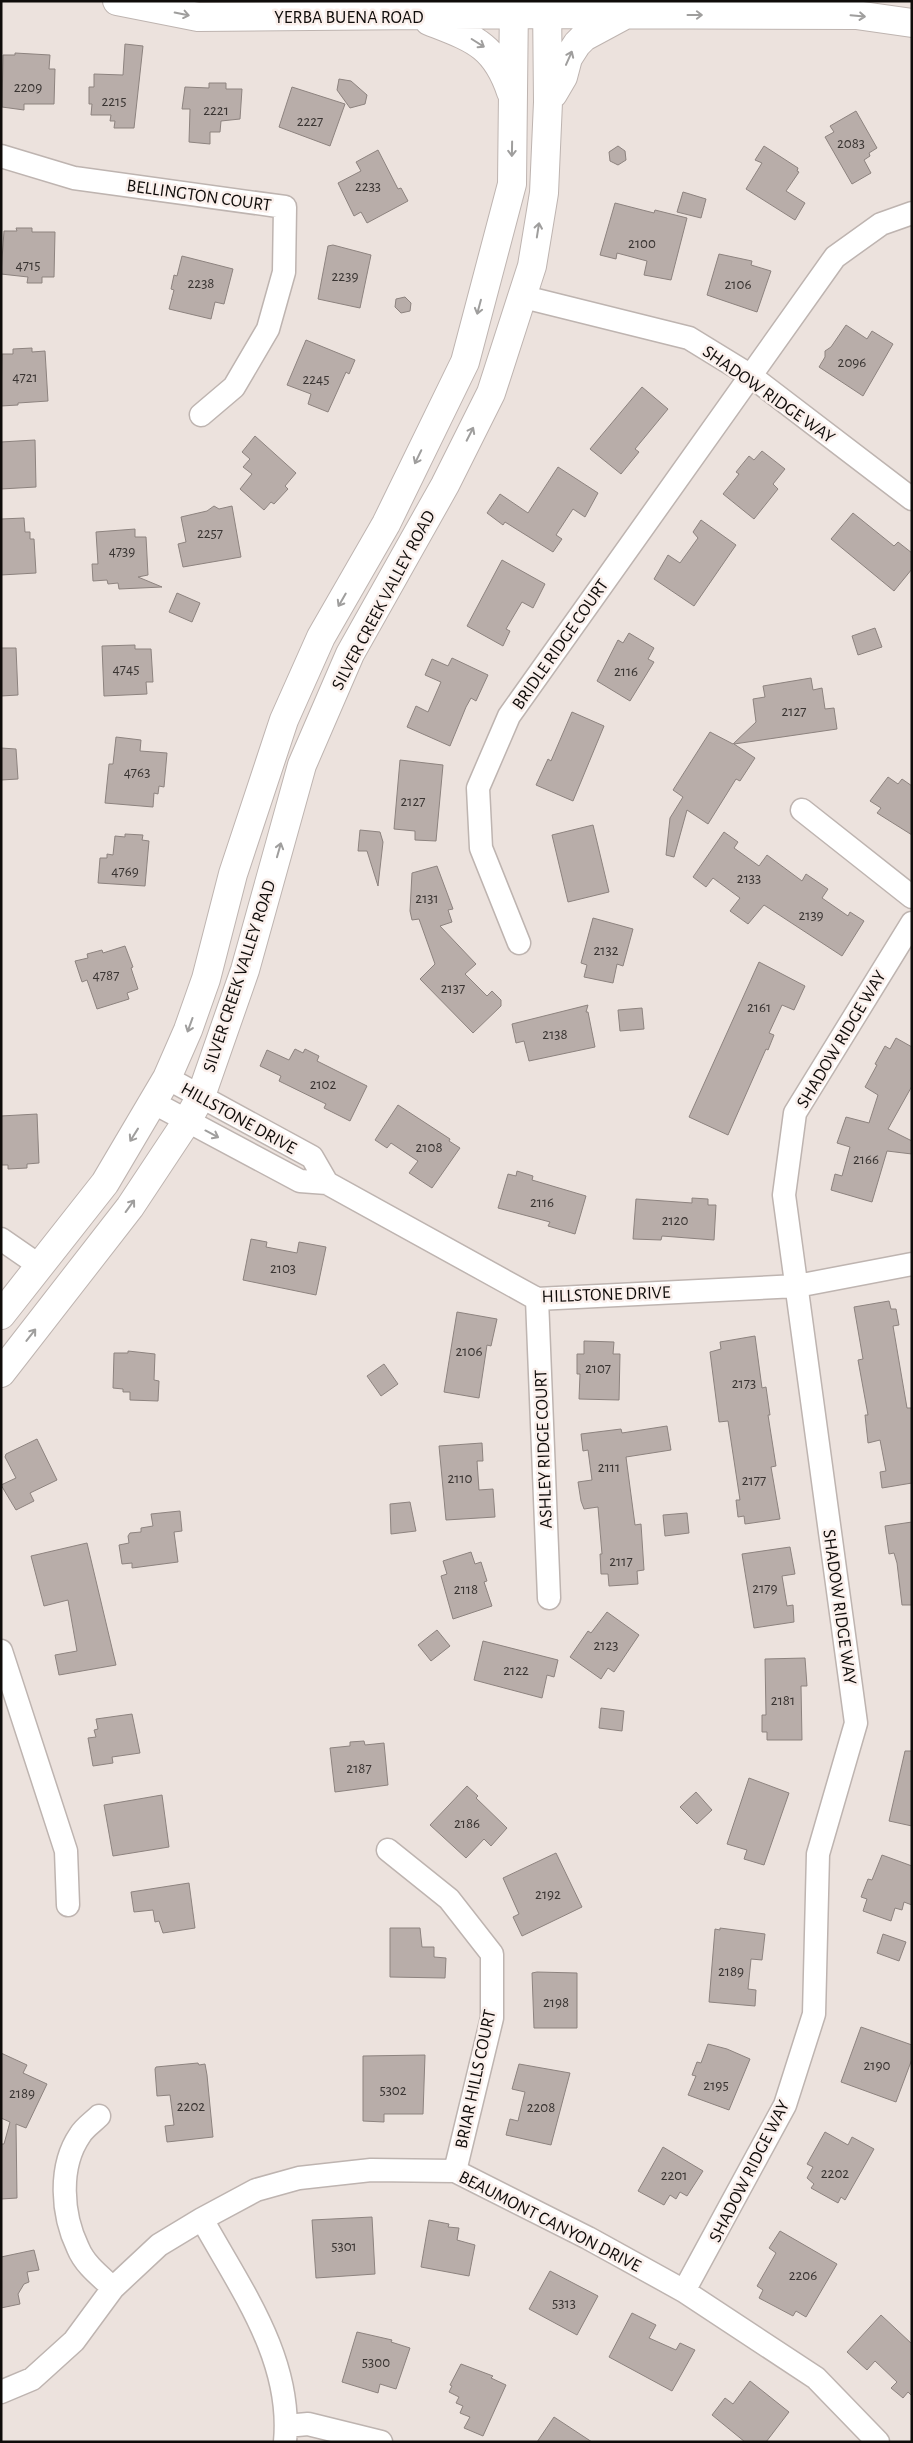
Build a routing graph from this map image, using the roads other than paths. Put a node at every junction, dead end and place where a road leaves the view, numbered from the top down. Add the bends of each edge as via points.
1 (117, 1) edge
2 (514, 8) edge
3 (547, 8) edge
4 (625, 15) junction
5 (418, 16) junction
6 (912, 23) edge
7 (514, 100) junction
8 (548, 102) junction
9 (1, 156) edge
10 (912, 213) edge
11 (524, 296) junction
12 (751, 376) junction
13 (201, 415) dead end
14 (912, 499) edge
15 (802, 810) dead end
16 (912, 897) edge
17 (912, 923) edge
18 (519, 943) dead end
19 (167, 1078) junction
20 (201, 1096) junction
21 (154, 1103) junction
22 (187, 1121) junction
23 (327, 1183) junction
24 (1, 1238) edge
25 (912, 1264) edge
26 (40, 1266) junction
27 (796, 1286) junction
28 (537, 1299) junction
29 (1, 1315) edge
30 (1, 1373) edge
31 (548, 1598) dead end
32 (1, 1651) edge
33 (388, 1850) dead end
34 (68, 1905) dead end
35 (99, 2116) dead end
36 (455, 2171) junction
37 (202, 2219) junction
38 (113, 2288) junction
39 (684, 2291) junction
40 (1, 2392) edge
41 (286, 2434) edge
42 (381, 2442) edge
43 (878, 2442) edge

1 -> 5 main road, YERBA BUENA ROAD via 198,17
2 - 3 main road, YERBA BUENA ROAD
2 - 5 main road, YERBA BUENA ROAD
2 - 7 main road, SILVER CREEK VALLEY ROAD
3 - 4 main road, YERBA BUENA ROAD
3 - 8 main road, SILVER CREEK VALLEY ROAD
4 -> 6 main road, YERBA BUENA ROAD via 856,16
8 -> 4 main road via 563,78 576,44
5 -> 7 main road via 484,45 506,77
7 -> 19 main road, SILVER CREEK VALLEY ROAD via 512,184 465,362 386,524 321,637 284,720 233,874 206,980
11 -> 8 main road, SILVER CREEK VALLEY ROAD via 544,193
9 - 13 street, BELLINGTON COURT via 74,178 285,207 284,272 268,329 234,387
10 - 12 street, BRIDLE RIDGE COURT via 881,224 835,257
11 - 12 street, SHADOW RIDGE WAY via 689,338
20 -> 11 main road, SILVER CREEK VALLEY ROAD via 245,970 302,765 350,654 491,393
12 - 14 street, SHADOW RIDGE WAY
12 - 18 street, BRIDLE RIDGE COURT via 509,716 478,788 481,848
15 - 16 street
17 - 27 street, SHADOW RIDGE WAY via 795,1113 784,1195
19 - 20 street, HILLSTONE DRIVE
19 - 21 main road, SILVER CREEK VALLEY ROAD
20 - 22 main road, SILVER CREEK VALLEY ROAD
20 - 23 street, HILLSTONE DRIVE via 312,1157
21 - 22 street, HILLSTONE DRIVE
21 -> 26 main road, SILVER CREEK VALLEY ROAD via 105,1183
22 -> 23 street, HILLSTONE DRIVE via 300,1181
30 -> 22 main road, SILVER CREEK VALLEY ROAD via 130,1207
23 - 28 street, HILLSTONE DRIVE
24 - 26 street
25 - 27 street, HILLSTONE DRIVE
26 - 29 main road, SILVER CREEK VALLEY ROAD
27 - 28 street, HILLSTONE DRIVE
27 - 39 street, SHADOW RIDGE WAY via 856,1723 818,1854 814,2014 785,2105
28 - 31 street, ASHLEY RIDGE COURT
32 - 34 street via 66,1851
33 - 36 street, BRIAR HILLS COURT via 449,1898 492,1954 492,2018
35 - 38 street via 80,2134 70,2157 65,2175 67,2218 78,2249 94,2272
36 - 37 street, BEAUMONT CANYON DRIVE via 371,2170 299,2178 256,2190
36 - 39 street, BEAUMONT CANYON DRIVE
37 - 38 street, BEAUMONT CANYON DRIVE via 159,2246
37 - 41 street via 261,2322 278,2368
38 - 40 street, BEAUMONT CANYON DRIVE via 74,2341 32,2379
39 - 43 street, BEAUMONT CANYON DRIVE via 816,2378
41 - 42 street via 308,2424

